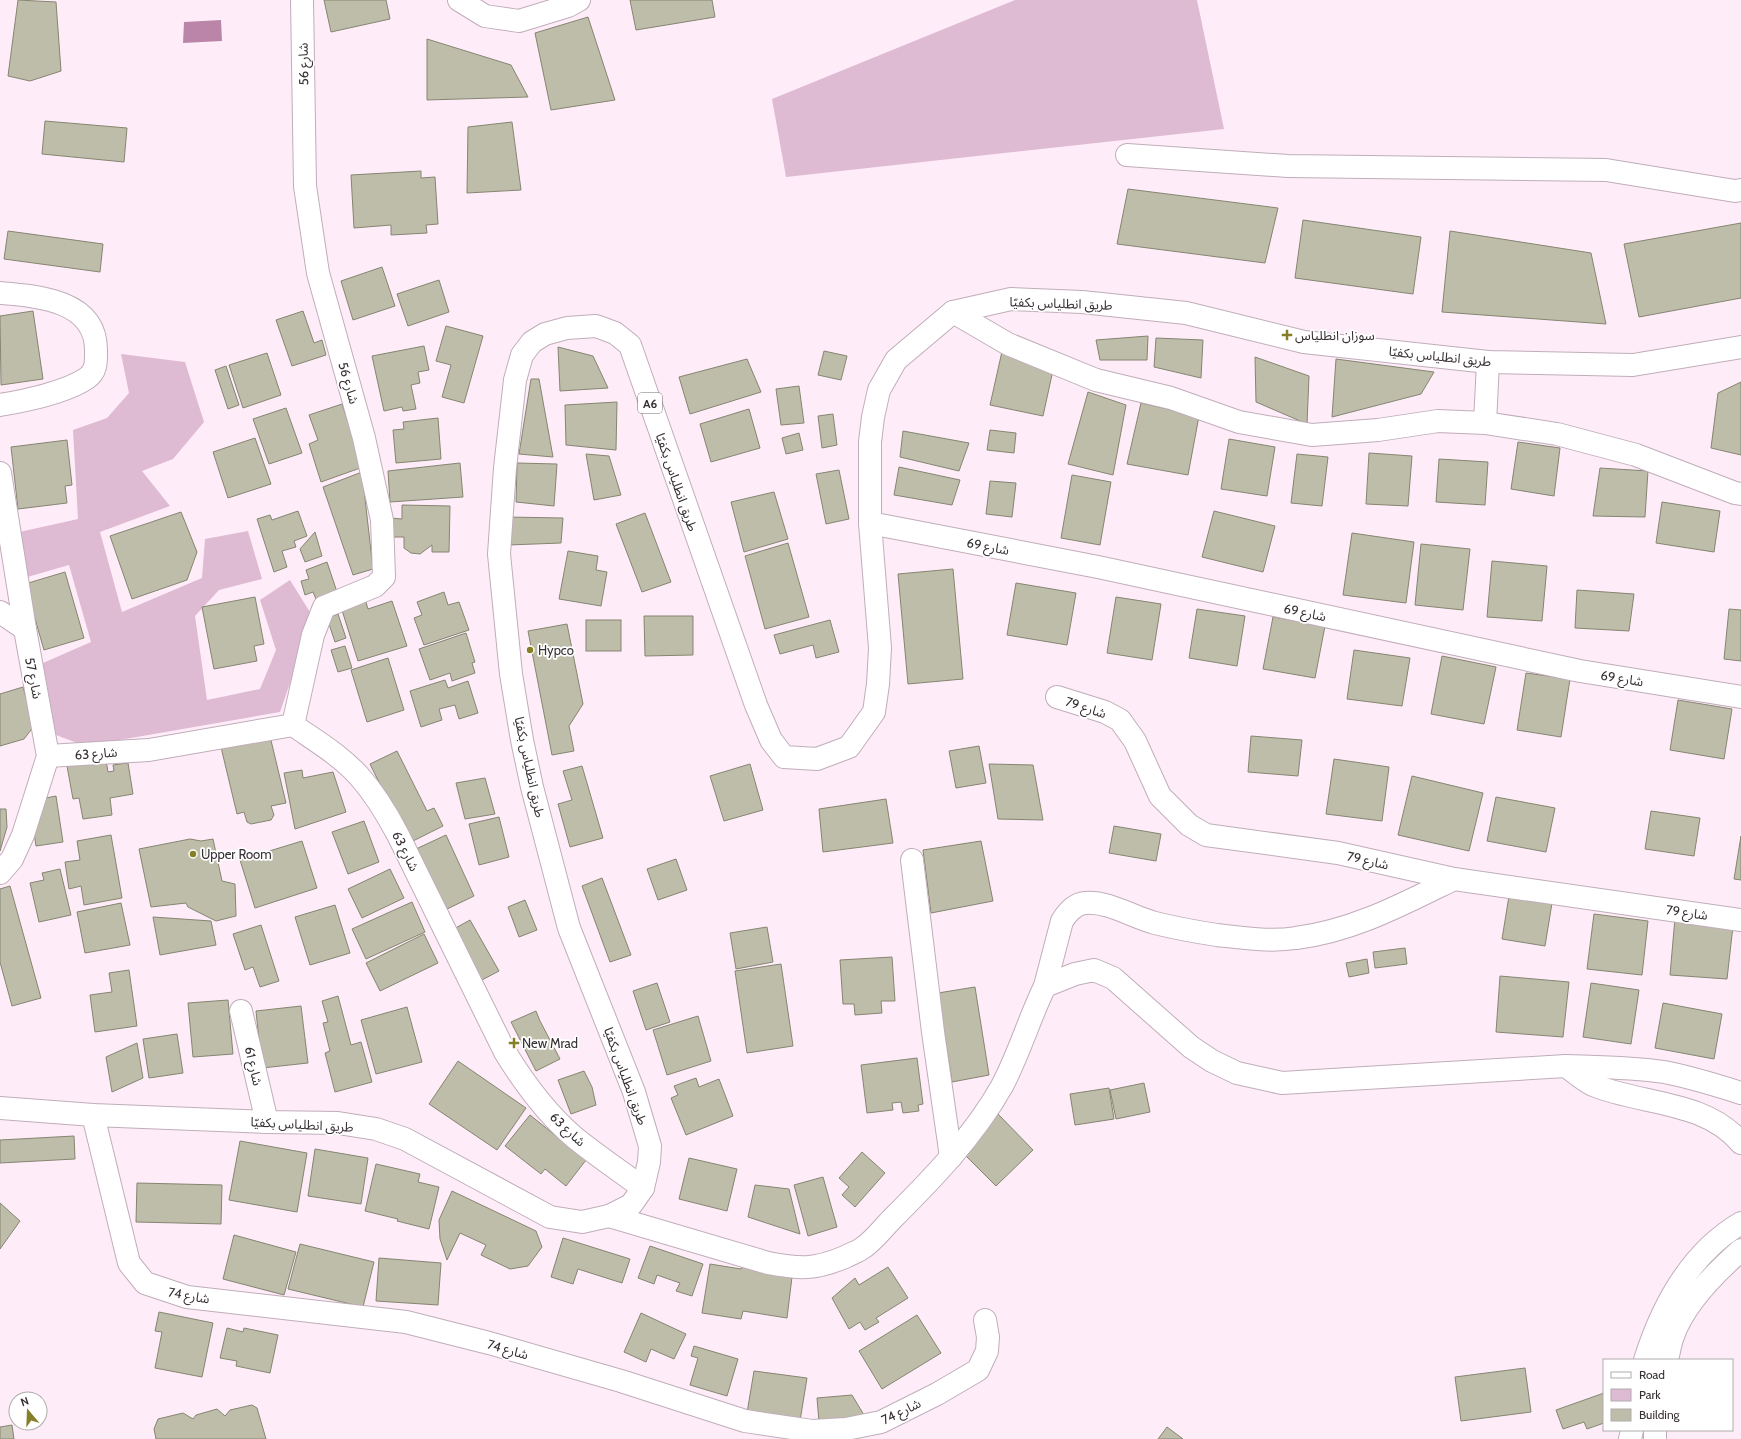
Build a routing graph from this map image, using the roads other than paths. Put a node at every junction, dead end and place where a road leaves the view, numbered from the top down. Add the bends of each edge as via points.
1 (302, 0) edge
2 (459, 0) edge
3 (579, 0) edge
4 (1126, 155) dead end
5 (1741, 190) edge
6 (0, 293) edge
7 (953, 312) junction
8 (1741, 348) edge
9 (1488, 362) junction
10 (0, 405) edge
11 (1485, 423) junction
12 (0, 473) edge
13 (1741, 494) edge
14 (870, 523) junction
15 (0, 612) edge
16 (25, 629) junction
17 (1057, 697) dead end
18 (1741, 697) edge
19 (293, 725) junction
20 (48, 756) junction
21 (912, 860) dead end
22 (0, 873) edge
23 (1454, 879) junction
24 (1741, 920) edge
25 (1045, 986) junction
26 (241, 1011) dead end
27 (1566, 1066) junction
28 (1741, 1093) edge
29 (0, 1108) edge
30 (93, 1115) junction
31 (267, 1122) junction
32 (1741, 1143) edge
33 (951, 1157) junction
34 (643, 1188) junction
35 (609, 1216) junction
36 (1741, 1223) edge
37 (1741, 1250) edge
38 (985, 1320) dead end
39 (1645, 1359) edge
40 (1667, 1359) edge

1 - 19 main road, شارع 56 via 305,186 318,273 364,438 382,520 384,577 376,586 324,607 314,635
2 - 3 main road via 485,16 519,21 568,6
4 - 5 main road via 1288,166 1606,170
6 - 10 main road via 50,299 71,307 82,316 96,344 96,367 88,377 72,386
7 - 9 main road, طريق انطلياس بكفيّا / A6 via 1011,299 1082,302 1186,313 1304,342
7 - 11 main road via 1008,344 1096,380 1171,398 1239,422 1312,435 1378,430 1438,421
7 - 14 main road, طريق انطلياس بكفيّا / A6 via 896,360 879,390 870,442
8 - 9 main road, طريق انطلياس بكفيّا / A6 via 1633,365
9 - 11 main road
11 - 13 main road via 1558,434 1636,455 1735,494
12 - 16 main road, شارع 57
14 - 18 main road, شارع 69 via 1098,567 1580,671
14 - 34 main road, طريق انطلياس بكفيّا / A6 via 880,648 874,712 849,747 817,759 784,756 771,740 756,705 630,345 615,334 596,326 567,328 545,334 532,342 522,355 516,380 505,468 499,554 511,674 532,787 569,928 634,1092 650,1146
15 - 16 main road
16 - 20 main road, شارع 57
17 - 23 main road, شارع 79 via 1105,712 1120,720 1135,741 1160,796 1189,825 1206,835 1338,854
19 - 20 main road, شارع 63 via 149,750
19 - 34 main road, شارع 63 via 337,756 359,776 382,806 505,1052 536,1097 574,1137
20 - 22 main road, شارع 57 via 22,836 12,859
21 - 33 main road
23 - 24 main road, شارع 79
23 - 25 main road via 1391,910 1345,928 1296,938 1258,939 1217,935 1155,923 1098,904 1083,903 1068,912 1062,921
25 - 27 main road via 1075,974 1094,970 1113,978 1212,1061 1238,1073 1282,1083
25 - 33 main road via 1002,1086 984,1115
26 - 31 main road, شارع 61
27 - 28 main road via 1664,1072
27 - 32 main road via 1592,1084 1704,1115 1722,1125
29 - 30 main road, طريق انطلياس بكفيّا / A6
30 - 31 main road, طريق انطلياس بكفيّا / A6
30 - 38 main road, شارع 74 via 130,1263 145,1284 187,1297 406,1322 621,1381 746,1421 812,1431 846,1429 881,1422 978,1370 987,1351
31 - 35 main road, طريق انطلياس بكفيّا / A6 via 338,1123 376,1129 405,1139 550,1217 582,1222
33 - 35 main road via 862,1249 830,1263 807,1268 768,1263
34 - 35 main road, طريق انطلياس بكفيّا / A6 via 630,1205
36 - 39 main road via 1707,1249 1683,1278 1655,1329
37 - 40 main road via 1712,1277 1682,1318 1673,1336

